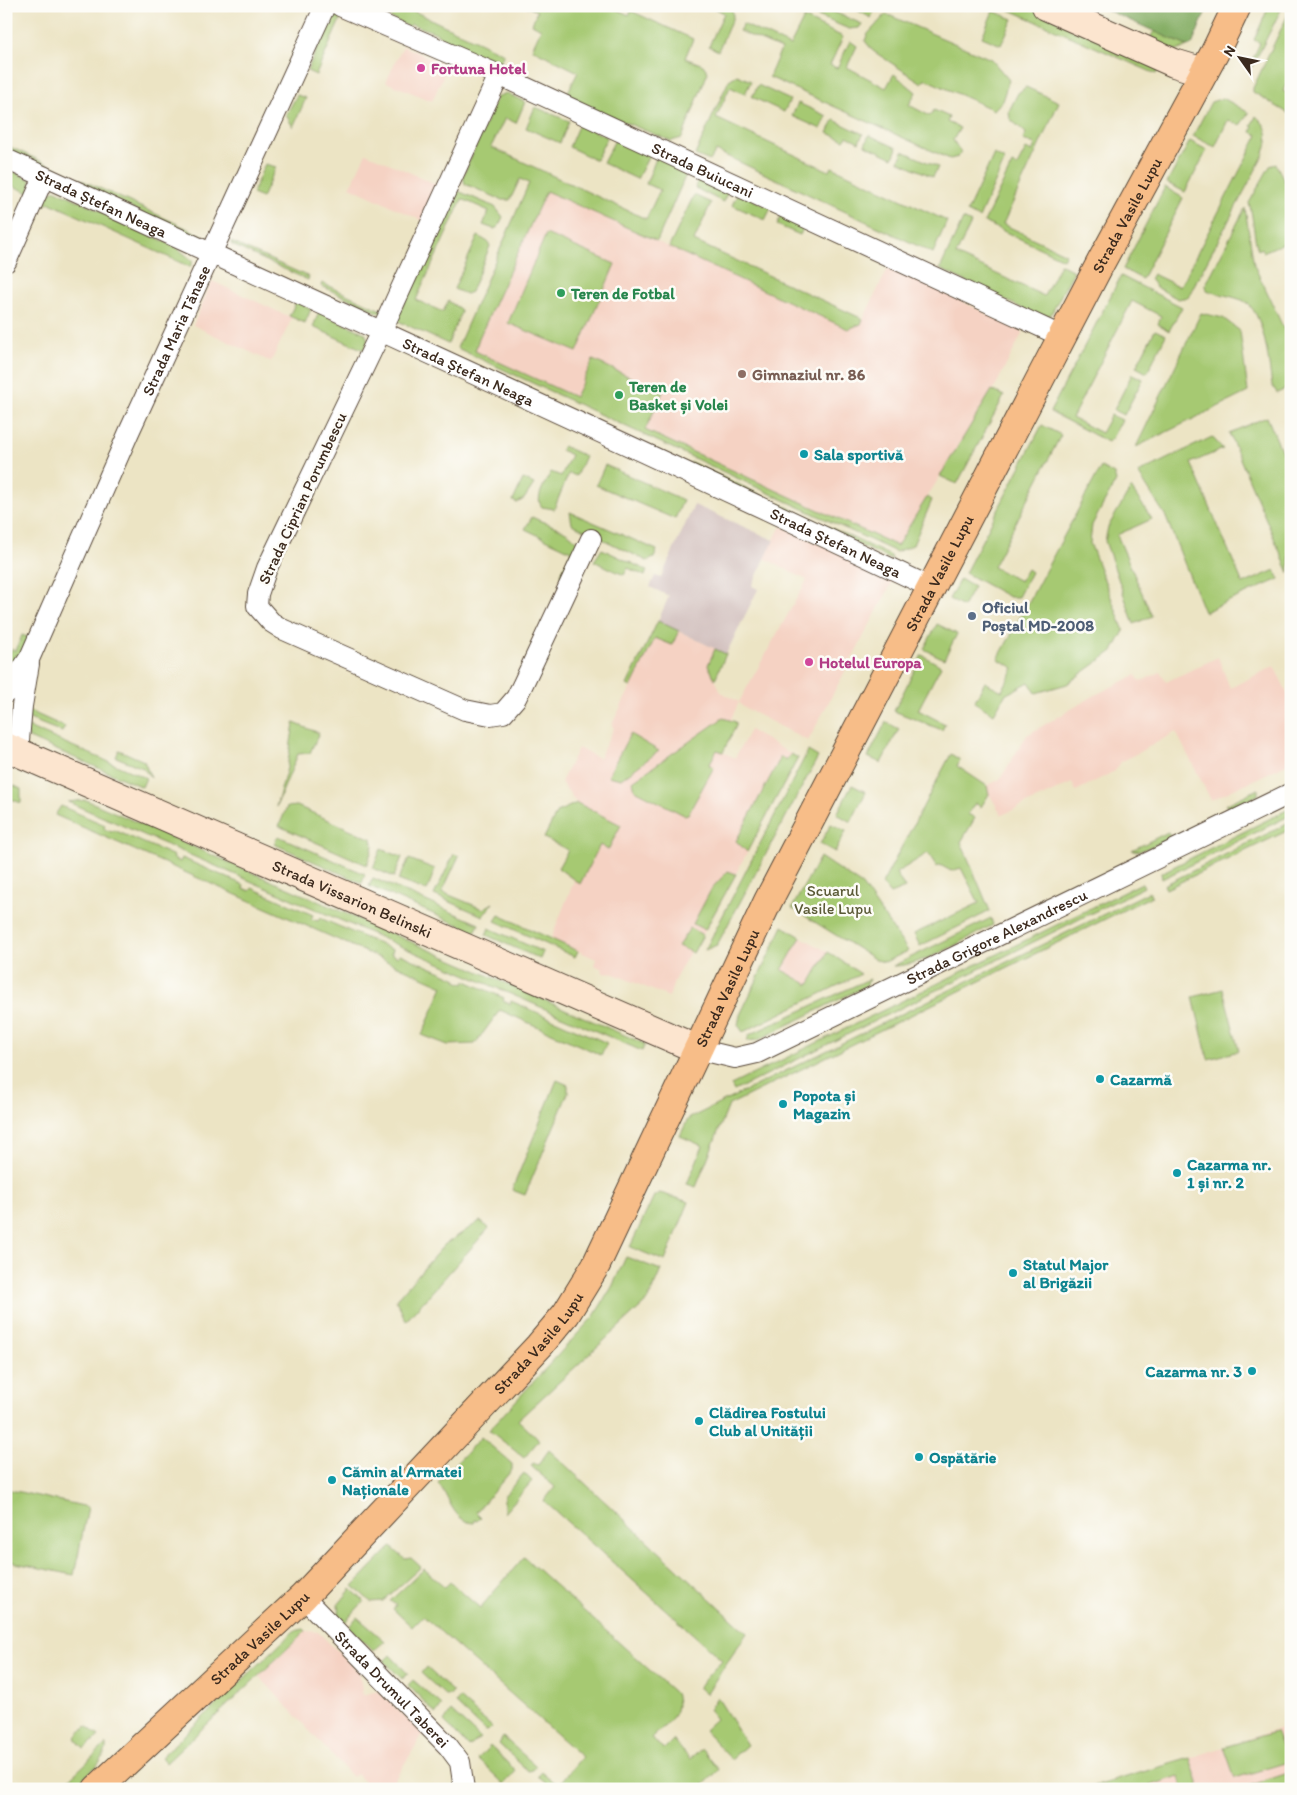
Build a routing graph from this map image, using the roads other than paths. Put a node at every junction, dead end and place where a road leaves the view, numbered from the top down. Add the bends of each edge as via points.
1 (325, 6) edge
2 (340, 6) edge
3 (1046, 6) edge
4 (1237, 6) edge
5 (1204, 72) junction
6 (499, 75) junction
7 (6, 159) edge
8 (44, 177) junction
9 (210, 254) junction
10 (6, 262) edge
11 (380, 333) junction
12 (1063, 336) junction
13 (590, 539) dead end
14 (930, 587) junction
15 (30, 657) junction
16 (6, 693) edge
17 (12, 750) edge
18 (1291, 792) edge
19 (697, 1049) junction
20 (303, 1597) junction
21 (98, 1789) edge
22 (464, 1789) edge

1 - 9 street, Strada Maria Tănase
2 - 6 street, Strada Buiucani
3 - 5 main road via 1174,63
4 - 5 main road, Strada Vasile Lupu
5 - 12 main road, Strada Vasile Lupu
6 - 11 street, Strada Ciprian Porumbescu
6 - 12 street, Strada Buiucani
7 - 8 street, Strada Ștefan Neaga
8 - 9 street, Strada Ștefan Neaga
8 - 10 street
9 - 11 street, Strada Ștefan Neaga
9 - 15 street, Strada Maria Tănase
11 - 13 street, Strada Ciprian Porumbescu via 262,581 258,606 271,622 466,710 490,715 503,713 516,698
11 - 14 street, Strada Ștefan Neaga via 698,476
12 - 14 main road, Strada Vasile Lupu
14 - 19 main road, Strada Vasile Lupu via 768,901
15 - 16 street, Strada Maria Tănase
15 - 17 street, Strada Maria Tănase
17 - 19 main road, Strada Vissarion Belinski
18 - 19 street, Strada Grigore Alexandrescu via 757,1053 734,1058
19 - 20 main road, Strada Vasile Lupu via 596,1265 566,1314
20 - 21 main road, Strada Vasile Lupu
20 - 22 street, Strada Drumul Taberei via 448,1746 460,1762

